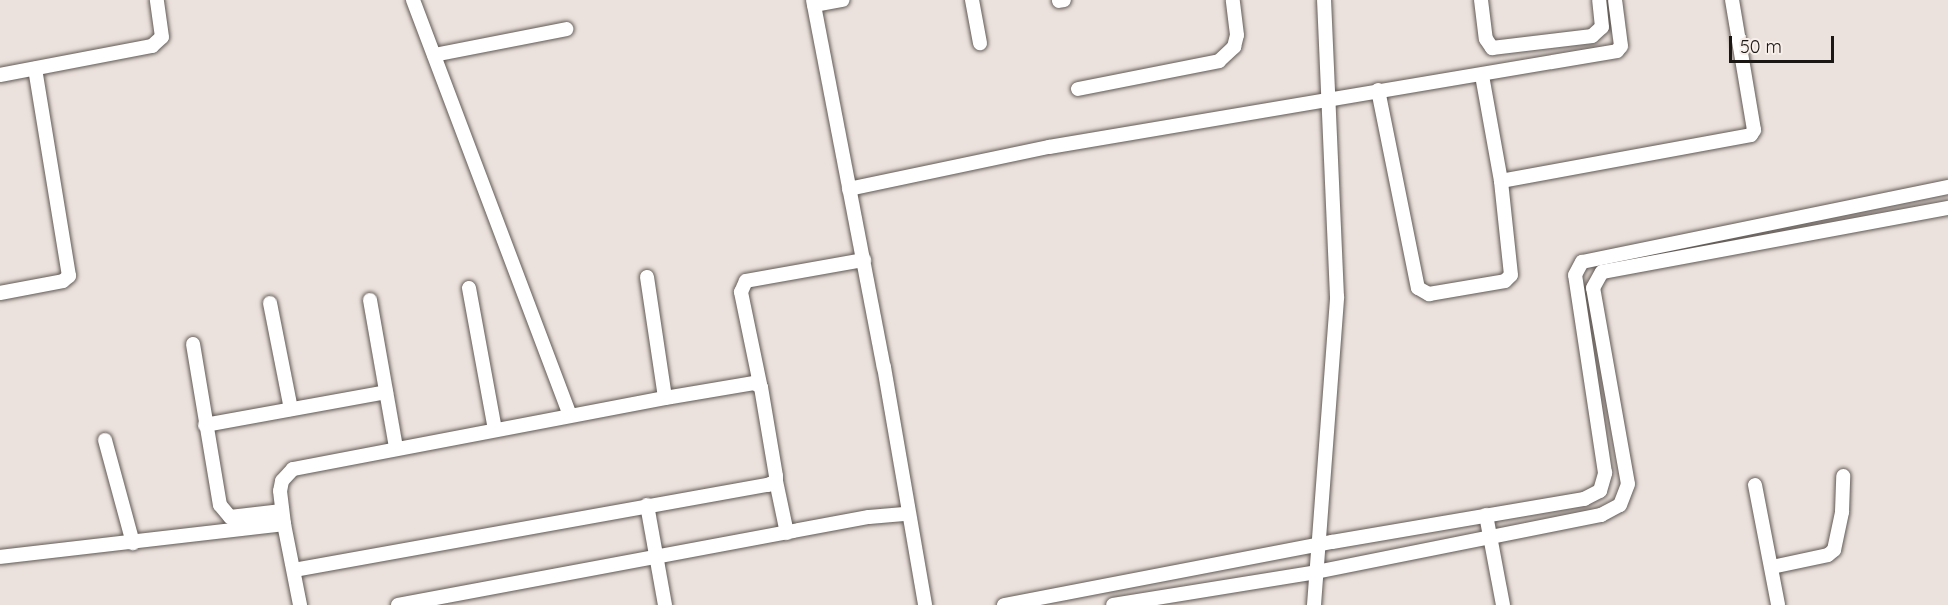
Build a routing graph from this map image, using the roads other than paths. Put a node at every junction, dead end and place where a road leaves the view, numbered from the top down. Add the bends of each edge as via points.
1 (157, 0) edge
2 (413, 0) edge
3 (843, 0) edge
4 (972, 0) edge
5 (1233, 0) edge
6 (1324, 0) edge
7 (1481, 0) edge
8 (1599, 0) edge
9 (1615, 0) edge
10 (1732, 0) edge
11 (814, 2) edge
12 (566, 29) dead end
13 (980, 43) dead end
14 (434, 55) junction
15 (35, 69) junction
16 (0, 75) edge
17 (1482, 75) junction
18 (1078, 89) dead end
19 (1378, 90) junction
20 (1330, 97) junction
21 (1501, 181) junction
22 (1948, 187) edge
23 (849, 189) junction
24 (1857, 205) junction
25 (1948, 208) edge
26 (1862, 224) junction
27 (864, 260) junction
28 (1578, 267) junction
29 (647, 277) dead end
30 (1596, 280) junction
31 (469, 288) dead end
32 (0, 293) edge
33 (370, 300) dead end
34 (270, 303) dead end
35 (193, 344) dead end
36 (760, 384) junction
37 (386, 392) junction
38 (665, 398) junction
39 (291, 409) junction
40 (570, 415) junction
41 (205, 425) junction
42 (495, 429) junction
43 (105, 441) dead end
44 (396, 448) junction
45 (1843, 476) dead end
46 (776, 481) junction
47 (1755, 485) dead end
48 (1600, 491) junction
49 (647, 505) junction
50 (1620, 505) junction
51 (907, 514) junction
52 (1486, 515) junction
53 (283, 518) junction
54 (787, 533) junction
55 (1490, 538) junction
56 (133, 543) junction
57 (1319, 545) junction
58 (0, 557) edge
59 (657, 557) junction
60 (1772, 567) junction
61 (294, 570) junction
62 (1316, 572) junction
63 (300, 605) edge
64 (398, 605) edge
65 (665, 605) edge
66 (925, 605) edge
67 (1004, 605) edge
68 (1113, 605) edge
69 (1314, 605) edge
70 (1503, 605) edge
71 (1778, 605) edge

1 - 15 street via 162,37 158,43
2 - 14 street
3 - 11 street
4 - 13 street
5 - 18 street via 1237,35 1234,46 1219,61
6 - 20 street
7 - 8 street via 1487,42 1492,48 1592,36 1602,27
9 - 17 street via 1621,46 1617,51
10 - 21 street via 1754,130 1751,135
11 - 23 street
12 - 14 street
14 - 40 street
15 - 16 street
15 - 32 street via 69,276 63,281
17 - 19 street
17 - 21 street
19 - 20 street
19 - 21 street via 1418,288 1424,294 1504,281 1511,276
20 - 23 street via 1049,147
20 - 57 street via 1337,297
22 - 24 street
23 - 27 street
24 - 26 street
24 - 28 street via 1589,257
25 - 26 street
26 - 30 street via 1602,272
27 - 36 street via 746,281 741,292
27 - 51 street
28 - 30 street
28 - 48 street via 1575,275 1600,422 1605,473
29 - 38 street
30 - 50 street via 1598,321 1628,473 1627,494
31 - 42 street
33 - 37 street
34 - 39 street
35 - 41 street
36 - 38 street
36 - 46 street
37 - 39 street
37 - 44 street
38 - 40 street
39 - 41 street
40 - 42 street
41 - 53 street via 220,505 225,513 230,517
42 - 44 street
43 - 56 street
44 - 53 street via 293,470 282,481
45 - 60 street via 1843,504 1834,550 1820,557
46 - 49 street
46 - 54 street
47 - 60 street
48 - 50 street
48 - 52 street via 1573,502
49 - 59 street
49 - 61 street
50 - 55 street via 1568,525
51 - 54 street
51 - 66 street
52 - 55 street
52 - 57 street
53 - 56 street
53 - 61 street
54 - 59 street
55 - 62 street
55 - 70 street
56 - 58 street
57 - 62 street
57 - 67 street
59 - 64 street
59 - 65 street
60 - 71 street
61 - 63 street
62 - 68 street
62 - 69 street

